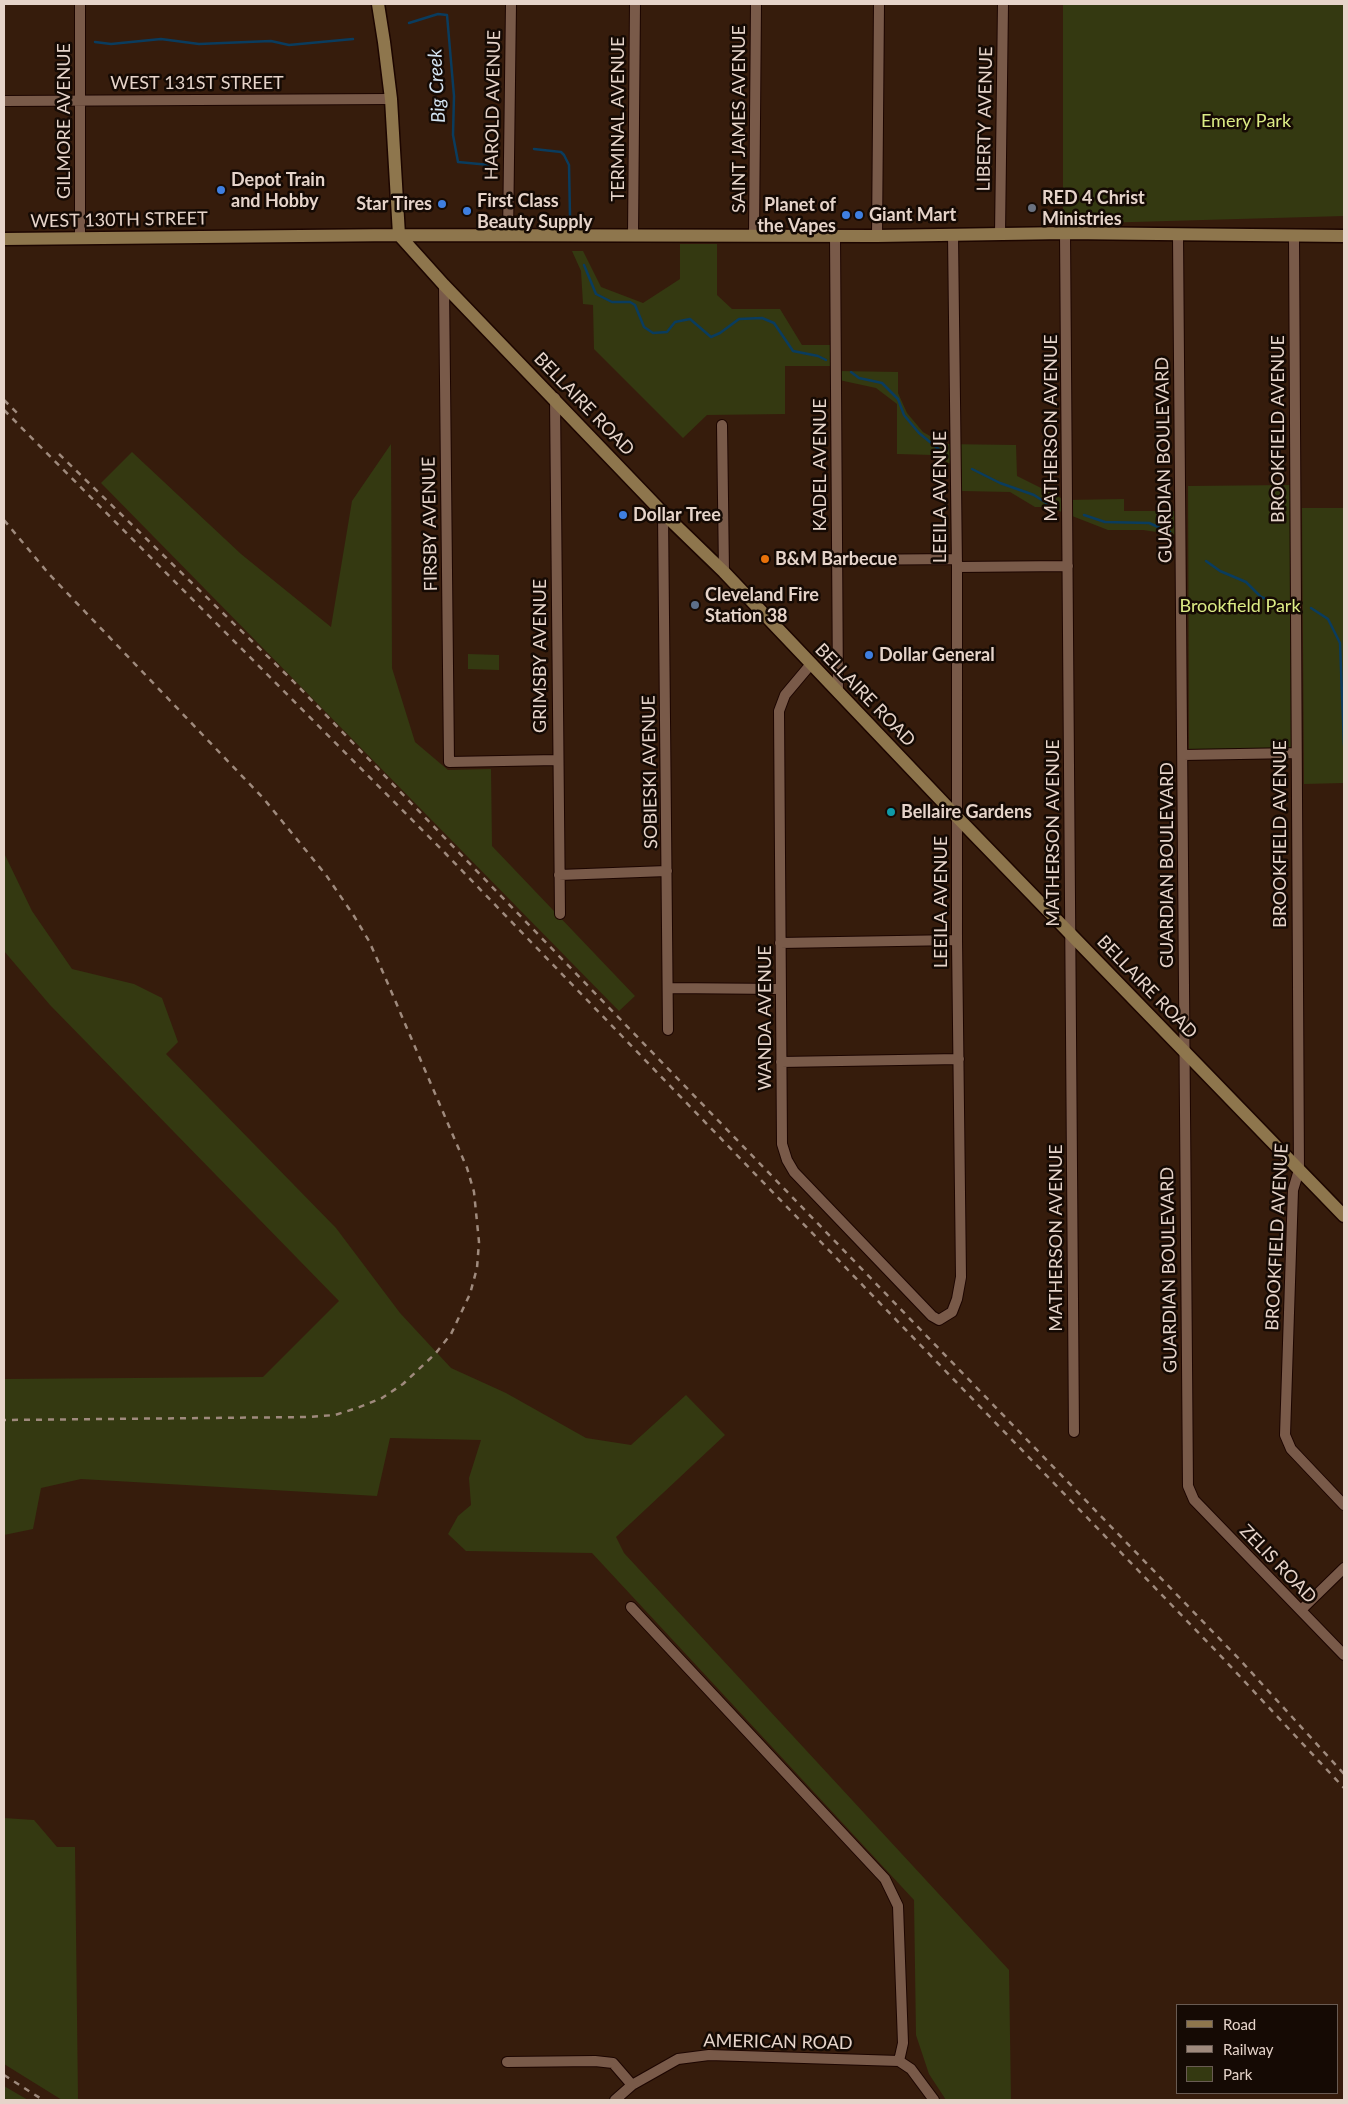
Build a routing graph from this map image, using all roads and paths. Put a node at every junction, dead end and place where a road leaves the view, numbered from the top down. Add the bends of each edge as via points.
1 (80, 4) edge
2 (378, 4) edge
3 (511, 4) edge
4 (635, 4) edge
5 (756, 4) edge
6 (879, 4) edge
7 (1003, 4) edge
8 (391, 98) junction
9 (80, 100) junction
10 (4, 101) edge
11 (1065, 233) junction
12 (1000, 234) junction
13 (399, 235) junction
14 (633, 235) junction
15 (754, 235) junction
16 (953, 235) junction
17 (1178, 235) junction
18 (508, 236) junction
19 (836, 236) junction
20 (877, 236) junction
21 (1294, 236) junction
22 (1344, 236) edge
23 (80, 238) junction
24 (4, 239) edge
25 (444, 285) junction
26 (555, 398) junction
27 (722, 424) dead end
28 (663, 514) junction
29 (837, 560) junction
30 (957, 563) junction
31 (1068, 566) junction
32 (724, 572) junction
33 (811, 664) junction
34 (838, 693) junction
35 (1296, 753) junction
36 (1183, 755) junction
37 (557, 760) junction
38 (957, 817) junction
39 (668, 871) junction
40 (559, 875) junction
41 (560, 914) dead end
42 (1070, 932) junction
43 (957, 940) junction
44 (780, 943) junction
45 (668, 988) junction
46 (781, 989) junction
47 (668, 1030) dead end
48 (1183, 1050) junction
49 (959, 1059) junction
50 (781, 1062) junction
51 (1299, 1170) junction
52 (1344, 1216) edge
53 (939, 1320) joint
54 (1074, 1432) dead end
55 (1190, 1494) joint
56 (1344, 1504) edge
57 (1344, 1568) edge
58 (631, 1607) dead end
59 (1301, 1610) junction
60 (1344, 1654) edge
61 (899, 2061) junction
62 (507, 2062) dead end
63 (632, 2085) junction
64 (615, 2100) edge
65 (934, 2100) edge

1 - 9 street, GILMORE AVENUE
2 - 8 street
3 - 18 street, HAROLD AVENUE
4 - 14 street, TERMINAL AVENUE
5 - 15 street, SAINT JAMES AVENUE
6 - 20 street
7 - 12 street, LIBERTY AVENUE
8 - 9 street, WEST 131ST STREET
8 - 13 street
9 - 10 street, WEST 131ST STREET
9 - 23 street, GILMORE AVENUE
11 - 12 street, WEST 130TH STREET
11 - 17 street, WEST 130TH STREET
11 - 31 street, MATHERSON AVENUE
12 - 16 street, WEST 130TH STREET
13 - 18 street, WEST 130TH STREET
13 - 23 street, WEST 130TH STREET
13 - 25 street, BELLAIRE ROAD
14 - 15 street, WEST 130TH STREET
14 - 18 street, WEST 130TH STREET
15 - 19 street, WEST 130TH STREET
16 - 20 street, WEST 130TH STREET
16 - 30 street, LEEILA AVENUE
17 - 21 street, WEST 130TH STREET
17 - 36 street, GUARDIAN BOULEVARD
19 - 20 street, WEST 130TH STREET
19 - 29 street, KADEL AVENUE
21 - 22 street, WEST 130TH STREET
21 - 35 street, BROOKFIELD AVENUE
23 - 24 street, WEST 130TH STREET
25 - 26 street, BELLAIRE ROAD
25 - 37 street, FIRSBY AVENUE via 449,762
26 - 28 street, BELLAIRE ROAD
26 - 37 street, GRIMSBY AVENUE
27 - 32 street
28 - 32 street, BELLAIRE ROAD
28 - 39 street, SOBIESKI AVENUE
29 - 30 street
29 - 34 street, KADEL AVENUE
30 - 31 street
30 - 38 street, LEEILA AVENUE
31 - 42 street, MATHERSON AVENUE
32 - 33 street, BELLAIRE ROAD
33 - 34 street, BELLAIRE ROAD
33 - 44 street, WANDA AVENUE via 785,695 779,712
34 - 38 street, BELLAIRE ROAD
35 - 36 street
35 - 51 street, BROOKFIELD AVENUE
36 - 48 street, GUARDIAN BOULEVARD
37 - 40 street, GRIMSBY AVENUE
38 - 42 street, BELLAIRE ROAD
38 - 43 street, LEEILA AVENUE
39 - 40 street
39 - 45 street, SOBIESKI AVENUE
40 - 41 street, GRIMSBY AVENUE
42 - 48 street, BELLAIRE ROAD
42 - 54 street, MATHERSON AVENUE
43 - 44 street
43 - 49 street, LEEILA AVENUE
44 - 46 street, WANDA AVENUE
45 - 46 street
45 - 47 street, SOBIESKI AVENUE
46 - 50 street, WANDA AVENUE
48 - 51 street, BELLAIRE ROAD
48 - 55 street, GUARDIAN BOULEVARD via 1187,1482
49 - 50 street
49 - 53 street, LEEILA AVENUE via 961,1276 952,1312
50 - 53 street, WANDA AVENUE via 782,1144 794,1172
51 - 52 street, BELLAIRE ROAD
51 - 56 street, BROOKFIELD AVENUE via 1293,1190 1286,1440
55 - 59 street, ZELIS ROAD
57 - 59 street
58 - 61 street via 885,1880 898,1906 903,2042
59 - 60 street, ZELIS ROAD
61 - 63 street, AMERICAN ROAD via 709,2055 678,2059
61 - 65 street via 912,2069
62 - 63 street via 595,2061 613,2064
63 - 64 street, AMERICAN ROAD

